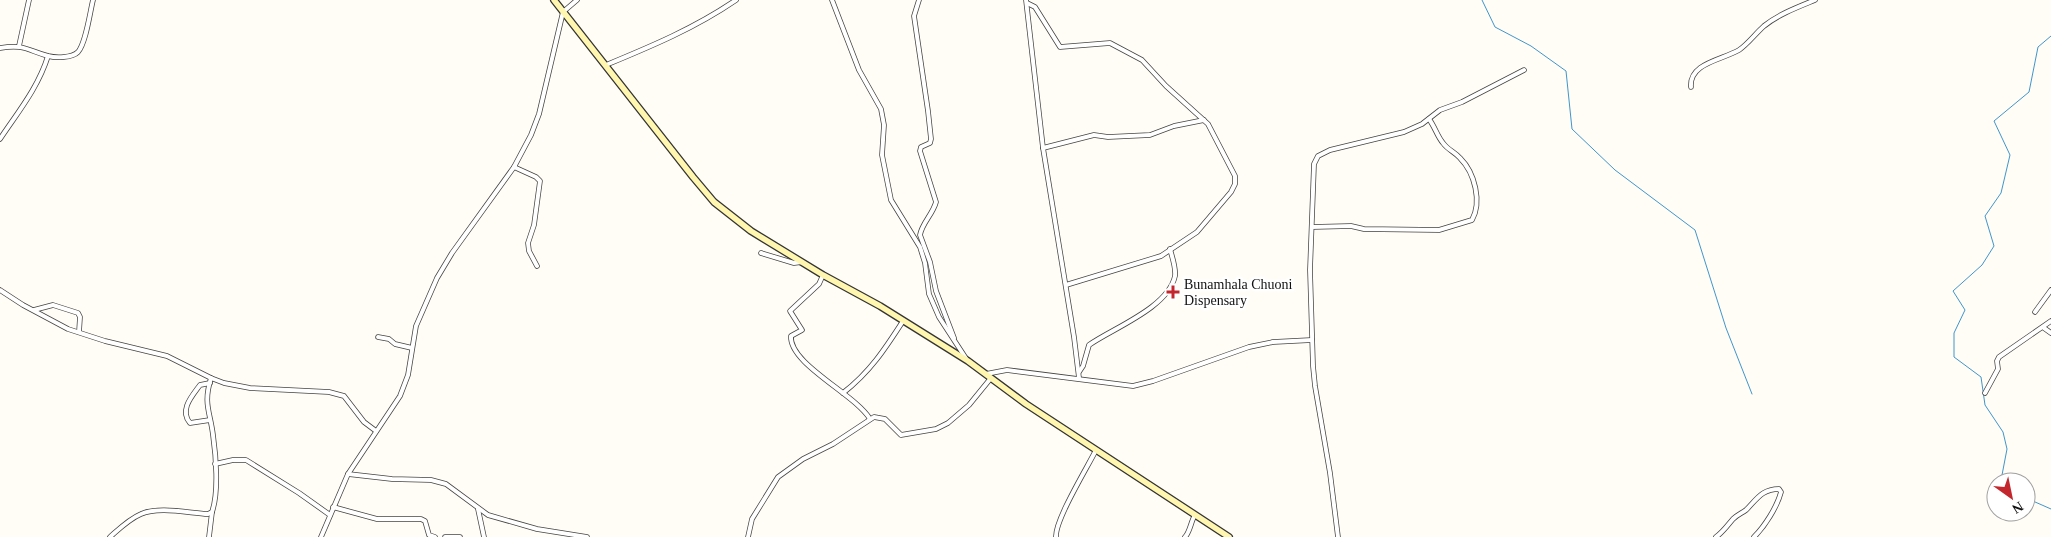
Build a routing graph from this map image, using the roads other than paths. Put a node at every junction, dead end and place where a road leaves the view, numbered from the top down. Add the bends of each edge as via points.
1 (29, 0) edge
2 (92, 0) edge
3 (554, 0) edge
4 (577, 0) edge
5 (736, 0) edge
6 (832, 0) edge
7 (919, 0) edge
8 (1815, 0) edge
9 (1026, 1) edge
10 (563, 12) junction
11 (19, 46) junction
12 (0, 48) edge
13 (48, 56) junction
14 (606, 65) junction
15 (1524, 70) dead end
16 (1691, 87) dead end
17 (1429, 119) junction
18 (1204, 120) junction
19 (0, 139) edge
20 (1043, 148) junction
21 (514, 167) junction
22 (1312, 227) junction
23 (1170, 249) junction
24 (761, 253) dead end
25 (802, 262) junction
26 (537, 266) dead end
27 (823, 275) junction
28 (1066, 285) junction
29 (0, 290) edge
30 (2051, 290) edge
31 (33, 310) junction
32 (2035, 312) dead end
33 (903, 321) junction
34 (2051, 321) edge
35 (2044, 328) junction
36 (79, 332) junction
37 (2051, 333) edge
38 (378, 337) dead end
39 (1312, 340) junction
40 (956, 343) junction
41 (412, 348) junction
42 (968, 361) junction
43 (1079, 372) junction
44 (989, 376) junction
45 (1079, 378) junction
46 (210, 381) junction
47 (843, 392) junction
48 (1985, 393) dead end
49 (870, 418) junction
50 (210, 420) junction
51 (376, 431) junction
52 (1096, 450) junction
53 (215, 464) junction
54 (348, 474) junction
55 (333, 507) junction
56 (478, 509) junction
57 (212, 512) junction
58 (330, 515) junction
59 (1195, 515) junction
60 (1190, 535) edge
61 (460, 536) edge
62 (110, 537) edge
63 (209, 537) edge
64 (321, 537) edge
65 (435, 537) edge
66 (445, 537) edge
67 (484, 537) edge
68 (587, 537) edge
69 (748, 537) edge
70 (1056, 537) edge
71 (1185, 537) edge
72 (1229, 537) edge
73 (1338, 537) edge
74 (1716, 537) edge
75 (1754, 537) edge

1 - 11 street
2 - 13 street via 77,52 69,56
3 - 10 street
4 - 10 street
5 - 14 street via 681,34
6 - 40 street via 859,70 881,109 884,125 882,155 891,200 920,247 929,294
7 - 40 street via 914,16 931,138 920,151 936,202 920,235
8 - 16 street via 1792,9 1766,25 1738,50 1697,70 1691,78
9 - 18 street via 1035,7 1060,47 1112,44 1146,64
9 - 20 street
10 - 14 street
10 - 21 street via 535,126
11 - 12 street
11 - 13 street
13 - 19 street via 35,87
14 - 25 street via 714,202 751,231
15 - 17 street via 1440,110
17 - 22 street via 1398,135 1330,150 1318,156 1314,164
17 - 22 street via 1441,142 1461,159 1469,172 1477,194 1477,208 1472,220 1439,230
18 - 20 street via 1150,135 1094,135
18 - 23 street via 1233,170 1235,184 1232,192 1197,232
20 - 28 street
21 - 26 street via 540,181 528,243
21 - 41 street via 437,278 416,326
22 - 39 street
23 - 28 street via 1161,256
23 - 43 street via 1175,273 1167,290 1149,308 1089,345
24 - 25 street via 794,263
25 - 27 street
27 - 33 street
27 - 47 street via 819,284 790,311 802,330 791,336 791,342 812,368
28 - 43 street
29 - 31 street
30 - 32 street
31 - 36 street
31 - 36 street via 53,305 78,313
33 - 42 street
33 - 47 street via 878,359
34 - 35 street
35 - 37 street
35 - 48 street via 1999,357 1998,368
36 - 46 street via 167,356
38 - 41 street
39 - 45 street via 1249,347 1142,385 1123,386
39 - 73 street via 1315,386
40 - 42 street
41 - 51 street via 408,375 400,396
42 - 44 street
43 - 45 street
44 - 45 street via 1007,370
44 - 49 street via 959,414 936,429 901,435 885,419
44 - 52 street
46 - 50 street via 206,402
46 - 50 street via 200,385 187,403 185,414 191,424
46 - 51 street via 250,388 338,394 344,396 364,422
47 - 49 street
49 - 69 street via 778,477 751,521
50 - 53 street
51 - 54 street
52 - 59 street
52 - 70 street via 1063,515
53 - 57 street
53 - 58 street via 246,460
54 - 55 street
54 - 56 street via 446,484
55 - 58 street
55 - 65 street via 377,519 422,519 429,535
56 - 67 street
56 - 68 street via 526,526
57 - 62 street via 144,512
57 - 63 street
58 - 64 street
59 - 60 street via 1189,525
59 - 72 street
60 - 71 street
61 - 66 street
74 - 75 street via 1756,497 1779,489 1779,499

